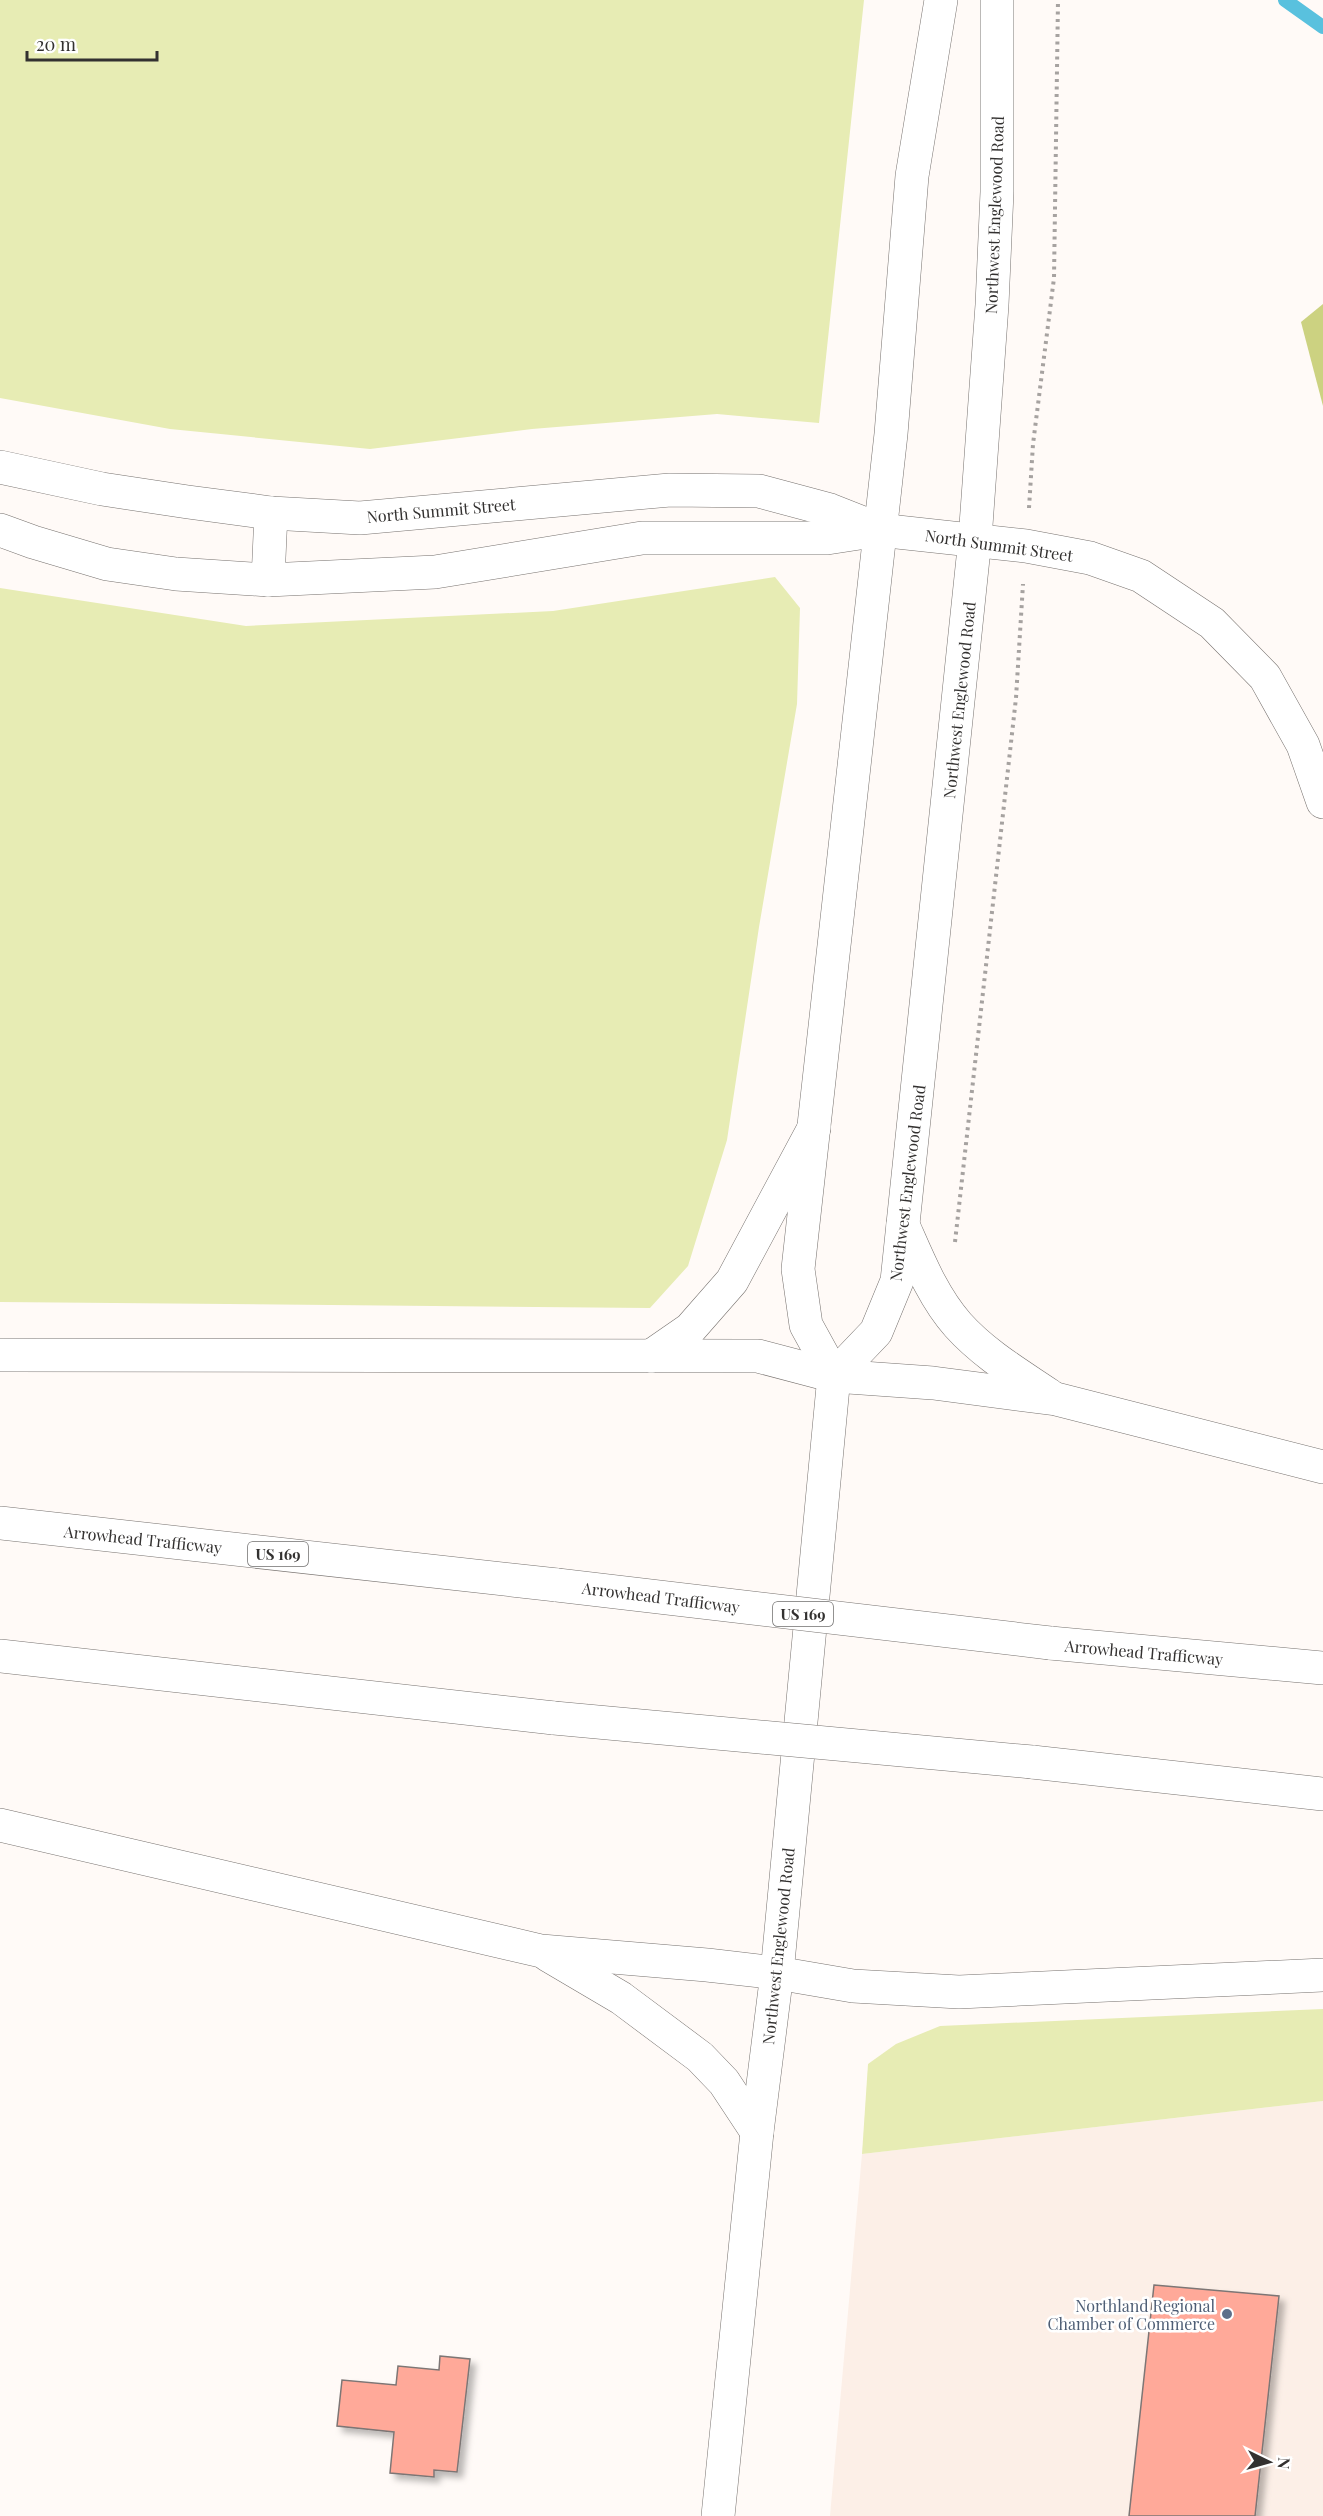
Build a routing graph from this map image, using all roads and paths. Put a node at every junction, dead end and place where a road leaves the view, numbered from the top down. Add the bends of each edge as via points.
1 (941, 0) edge
2 (998, 0) edge
3 (1058, 0) edge
4 (1034, 444) dead end
5 (0, 467) edge
6 (271, 513) junction
7 (0, 530) edge
8 (879, 530) junction
9 (975, 539) junction
10 (268, 580) junction
11 (1018, 657) dead end
12 (1323, 802) edge
13 (814, 1128) junction
14 (903, 1225) junction
15 (954, 1252) dead end
16 (0, 1355) edge
17 (651, 1356) junction
18 (834, 1376) junction
19 (1056, 1399) junction
20 (1323, 1467) edge
21 (0, 1523) edge
22 (0, 1656) edge
23 (1323, 1668) edge
24 (1323, 1794) edge
25 (0, 1825) edge
26 (541, 1951) junction
27 (777, 1974) junction
28 (1323, 1975) edge
29 (757, 2133) junction
30 (718, 2516) edge

1 - 8 main road via 912,176 891,434
2 - 9 main road, Northwest Englewood Road via 995,237
3 - 4 path via 1054,279
5 - 6 main road, North Summit Street via 102,489
6 - 8 main road, North Summit Street via 360,518 670,490 759,491 830,510
6 - 10 main road
7 - 10 main road, North Summit Street via 107,564 176,574
8 - 9 main road, North Summit Street
8 - 10 main road, North Summit Street via 827,537 642,538 435,572
8 - 13 main road
9 - 12 main road, North Summit Street via 1090,558 1141,576 1212,623 1265,677 1304,745
9 - 14 main road, Northwest Englewood Road
11 - 15 path
13 - 17 main road via 732,1281 690,1329
13 - 18 main road via 798,1269 806,1325
14 - 18 main road, Northwest Englewood Road via 897,1281 876,1332
14 - 19 main road via 929,1282 958,1325 998,1361
16 - 17 main road
17 - 18 main road via 758,1356
18 - 19 main road via 933,1383
18 - 27 main road, Northwest Englewood Road
19 - 20 main road
21 - 23 main road, Arrowhead Trafficway / US 169, bridge via 1050,1643
22 - 24 main road, bridge via 554,1718 1032,1762
25 - 26 main road
26 - 27 main road
26 - 29 main road via 621,1998 700,2057 724,2082
27 - 28 main road via 852,1986 959,1992
27 - 29 main road, Northwest Englewood Road
29 - 30 main road, Northwest Englewood Road

